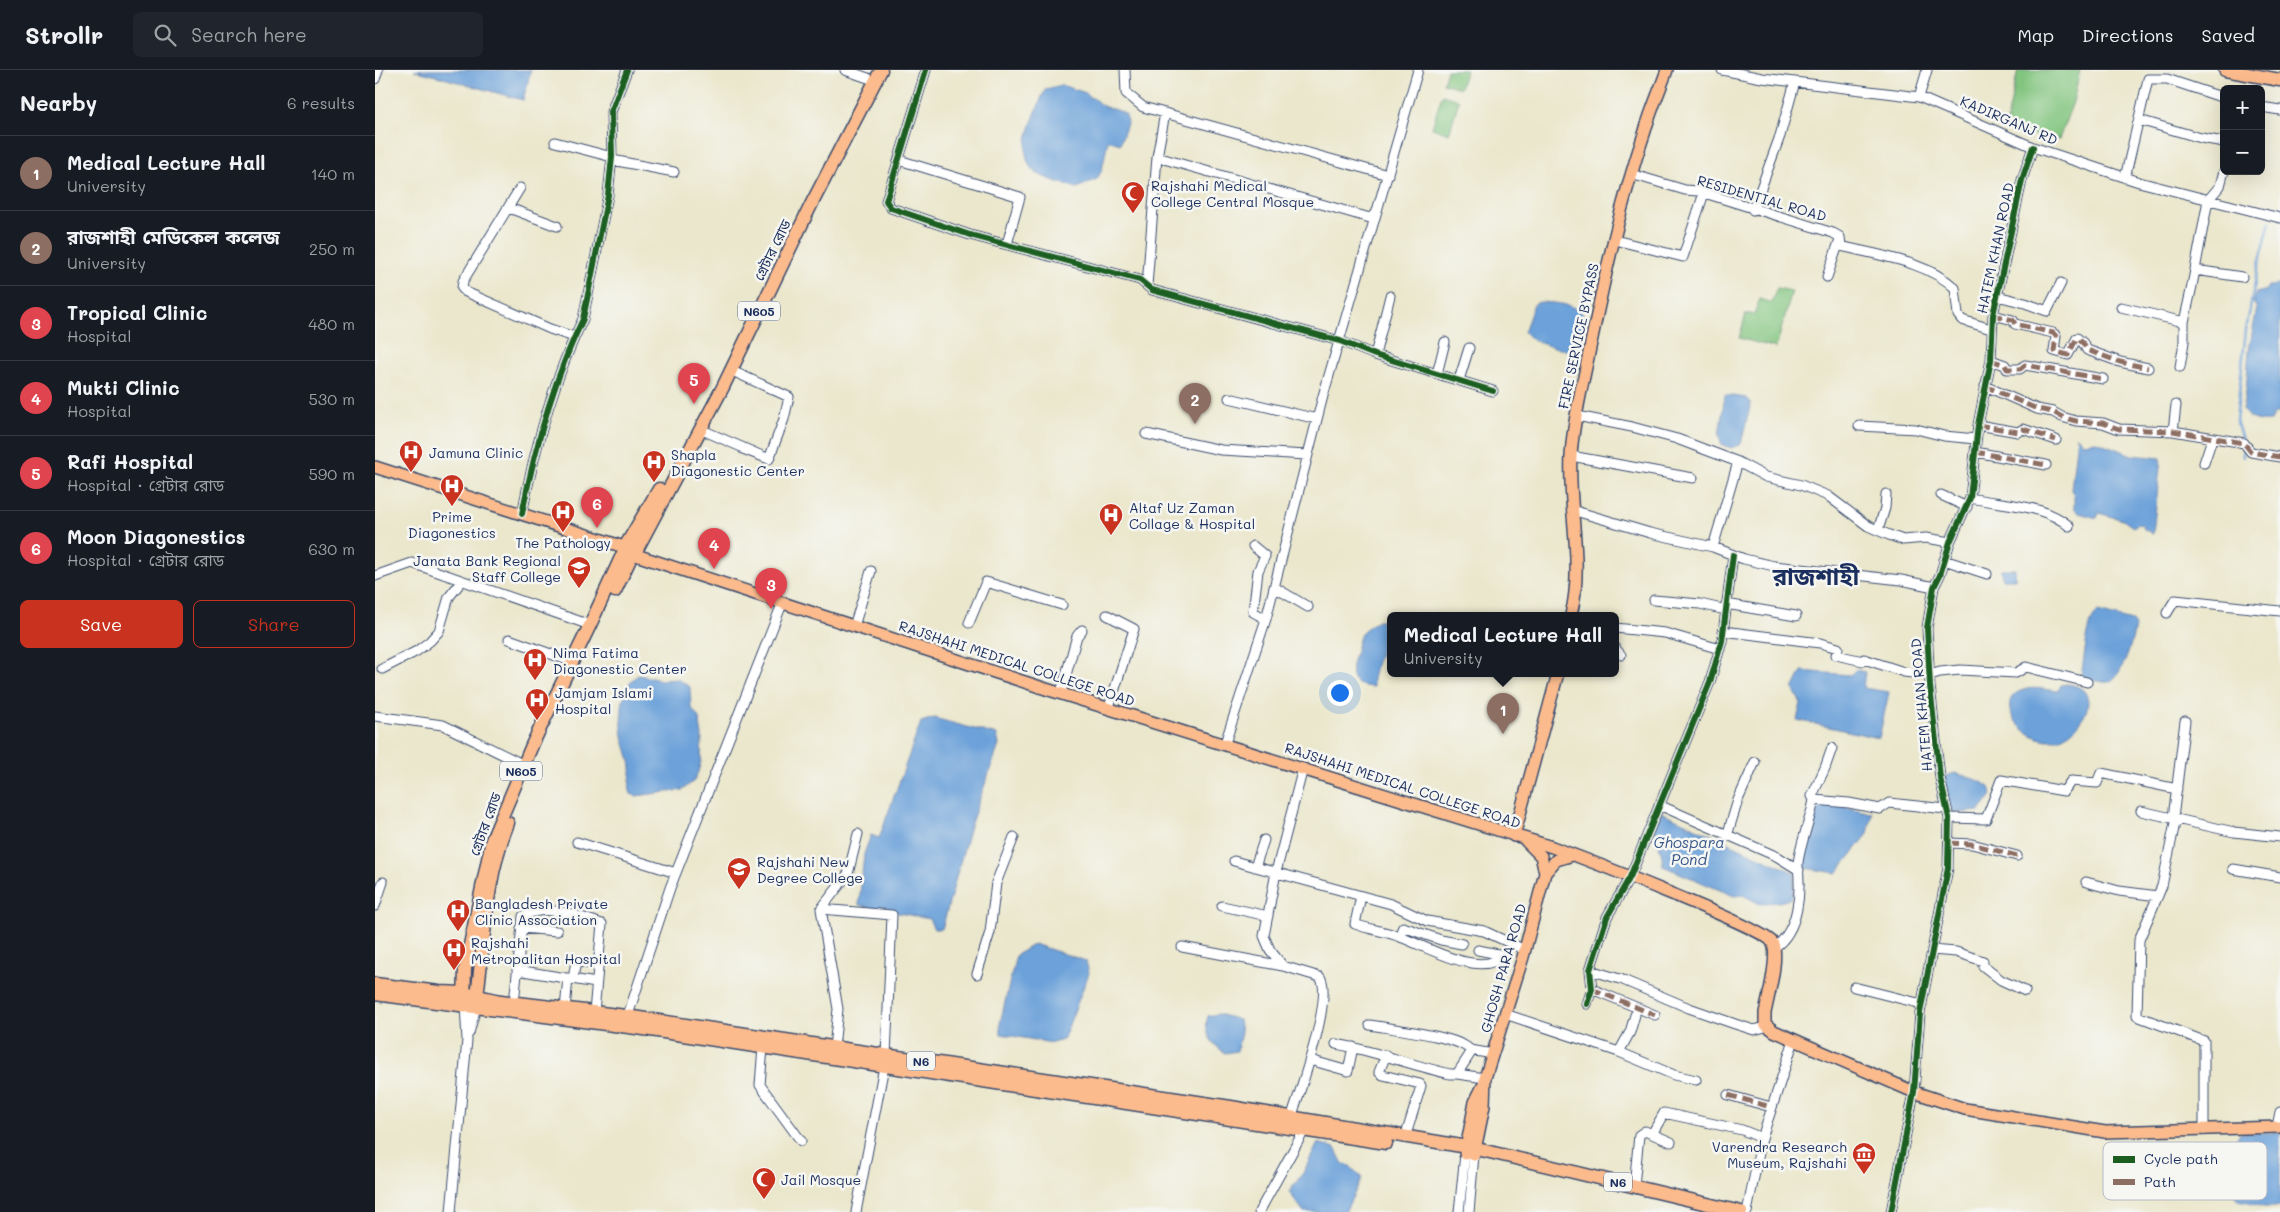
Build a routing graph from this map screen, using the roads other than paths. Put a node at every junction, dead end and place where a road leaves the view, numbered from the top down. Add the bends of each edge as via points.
1 (379, 70) edge
2 (845, 70) edge
3 (881, 70) edge
4 (926, 70) edge
5 (1125, 70) edge
6 (1722, 70) edge
7 (1927, 70) edge
8 (2225, 70) edge
9 (624, 71) edge
10 (1669, 71) edge
11 (1415, 72) edge
12 (870, 74) edge
13 (2275, 76) edge
14 (375, 79) edge
15 (1795, 82) junction
16 (1919, 97) junction
17 (2220, 97) edge
18 (2265, 108) edge
19 (2280, 110) edge
20 (1165, 114) junction
21 (2139, 120) junction
22 (848, 126) junction
23 (2220, 141) edge
24 (555, 142) dead end
25 (2033, 147) junction
26 (1157, 157) junction
27 (612, 158) junction
28 (899, 160) junction
29 (674, 172) dead end
30 (1388, 174) junction
31 (1631, 174) junction
32 (2223, 175) edge
33 (2125, 178) junction
34 (520, 188) dead end
35 (1704, 193) junction
36 (2208, 200) junction
37 (509, 208) junction
38 (1753, 210) junction
39 (1375, 214) junction
40 (2280, 218) edge
41 (557, 226) dead end
42 (1841, 236) junction
43 (1615, 240) junction
44 (1007, 244) junction
45 (2195, 270) junction
46 (1827, 277) dead end
47 (2242, 277) dead end
48 (770, 283) junction
49 (2061, 283) dead end
50 (1147, 286) junction
51 (1390, 296) dead end
52 (1997, 296) junction
53 (2121, 307) dead end
54 (1993, 315) junction
55 (2184, 322) junction
56 (1991, 329) junction
57 (574, 337) junction
58 (1340, 341) junction
59 (1445, 342) dead end
60 (1469, 348) dead end
61 (1375, 355) junction
62 (1991, 360) junction
63 (2180, 367) dead end
64 (2147, 368) dead end
65 (731, 370) junction
66 (1437, 374) junction
67 (2103, 379) dead end
68 (1459, 380) junction
69 (1985, 386) junction
70 (1493, 391) dead end
71 (1229, 398) dead end
72 (2176, 405) dead end
73 (704, 415) junction
74 (1577, 416) junction
75 (1317, 419) junction
76 (1978, 425) junction
77 (1859, 426) dead end
78 (700, 430) junction
79 (2173, 432) junction
80 (1146, 434) dead end
81 (1977, 438) junction
82 (2212, 438) junction
83 (2056, 440) dead end
84 (1975, 452) junction
85 (1307, 455) junction
86 (1571, 456) junction
87 (2280, 457) edge
88 (1738, 462) junction
89 (2204, 463) dead end
90 (2046, 465) dead end
91 (375, 467) edge
92 (1693, 478) dead end
93 (1886, 494) dead end
94 (1941, 495) dead end
95 (1968, 503) junction
96 (1572, 510) junction
97 (522, 514) junction
98 (2069, 526) dead end
99 (1878, 530) junction
100 (1950, 542) junction
101 (1253, 546) dead end
102 (1713, 547) junction
103 (630, 551) junction
104 (1733, 555) junction
105 (1944, 560) junction
106 (871, 571) dead end
107 (1987, 574) dead end
108 (375, 576) edge
109 (461, 582) junction
110 (1274, 587) junction
111 (1934, 587) junction
112 (1654, 600) dead end
113 (782, 604) junction
114 (1062, 606) dead end
115 (1726, 607) junction
116 (1308, 608) dead end
117 (1571, 612) edge
118 (2280, 612) edge
119 (2167, 613) dead end
120 (1107, 614) dead end
121 (1796, 616) dead end
122 (1266, 619) junction
123 (855, 623) junction
124 (969, 623) dead end
125 (590, 625) junction
126 (1619, 628) edge
127 (1082, 630) dead end
128 (1723, 631) junction
129 (509, 639) dead end
130 (1720, 649) junction
131 (573, 662) junction
132 (382, 669) dead end
133 (1930, 675) junction
134 (1557, 677) edge
135 (2087, 682) dead end
136 (1062, 689) junction
137 (1110, 704) junction
138 (375, 716) edge
139 (2185, 721) dead end
140 (1226, 740) junction
141 (1832, 748) dead end
142 (1755, 762) dead end
143 (524, 765) junction
144 (1303, 768) junction
145 (2177, 789) junction
146 (1814, 800) junction
147 (1659, 805) junction
148 (2141, 811) dead end
149 (1947, 814) junction
150 (2175, 818) junction
151 (858, 834) dead end
152 (1520, 836) junction
153 (1727, 836) junction
154 (1014, 837) dead end
155 (2280, 837) edge
156 (1264, 840) dead end
157 (577, 842) dead end
158 (1949, 843) junction
159 (1573, 855) junction
160 (2017, 856) dead end
161 (1234, 861) dead end
162 (1255, 867) junction
163 (2233, 869) dead end
164 (1799, 870) junction
165 (1276, 872) junction
166 (676, 873) junction
167 (1545, 873) junction
168 (1630, 877) junction
169 (2280, 877) edge
170 (383, 882) dead end
171 (2086, 882) dead end
172 (1361, 896) junction
173 (2158, 896) junction
174 (375, 906) edge
175 (1222, 906) dead end
176 (821, 909) junction
177 (1268, 916) junction
178 (521, 928) junction
179 (557, 931) dead end
180 (1399, 936) junction
181 (1462, 944) dead end
182 (1182, 947) dead end
183 (1775, 948) junction
184 (1478, 950) dead end
185 (1525, 950) junction
186 (1932, 950) junction
187 (598, 966) junction
188 (1283, 966) junction
189 (465, 969) junction
190 (517, 970) junction
191 (1590, 970) junction
192 (479, 972) junction
193 (977, 974) dead end
194 (571, 979) junction
195 (596, 983) junction
196 (375, 984) edge
197 (1854, 987) dead end
198 (1592, 989) junction
199 (2025, 991) dead end
200 (396, 992) junction
201 (439, 992) junction
202 (375, 994) edge
203 (471, 1000) junction
204 (501, 1001) junction
205 (514, 1003) junction
206 (1587, 1004) dead end
207 (1922, 1004) junction
208 (565, 1009) junction
209 (594, 1012) junction
210 (1505, 1014) junction
211 (1635, 1015) dead end
212 (1655, 1015) dead end
213 (626, 1021) junction
214 (1370, 1025) dead end
215 (1769, 1026) junction
216 (1794, 1040) junction
217 (1336, 1044) dead end
218 (763, 1047) junction
219 (1353, 1047) junction
220 (834, 1048) junction
221 (1471, 1050) junction
222 (1619, 1052) junction
223 (1493, 1054) junction
224 (1386, 1055) junction
225 (1309, 1060) junction
226 (885, 1061) junction
227 (1457, 1074) junction
228 (1488, 1076) junction
229 (1696, 1080) dead end
230 (1914, 1092) junction
231 (1728, 1095) dead end
232 (1771, 1107) junction
233 (2280, 1112) edge
234 (1291, 1118) junction
235 (1307, 1126) junction
236 (2279, 1127) edge
237 (2204, 1130) junction
238 (1652, 1134) junction
239 (1405, 1138) junction
240 (1762, 1138) junction
241 (801, 1141) dead end
242 (1671, 1142) dead end
243 (1473, 1152) junction
244 (1635, 1186) junction
245 (451, 1212) edge
246 (856, 1212) edge
247 (1259, 1212) edge
248 (1459, 1212) edge
249 (1469, 1212) edge
250 (1739, 1212) edge
251 (1891, 1212) edge

1 - 14 street
2 - 12 street
3 - 22 highway, গ্রেটার রোড / N605
4 - 28 street
5 - 20 street via 1124,84 1130,98 1143,107
6 - 15 street, KADIRGANJ RD
7 - 16 street
8 - 13 highway
9 - 27 street via 611,112
10 - 31 main road, FIRE SERVICE BYPASS
11 - 30 street
12 - 22 highway, গ্রেটার রোড / N605
15 - 16 street, KADIRGANJ RD
15 - 38 street via 1780,136
16 - 25 street, KADIRGANJ RD
17 - 21 street via 2167,79 2148,79
18 - 19 street
20 - 26 street
20 - 30 street
21 - 23 street
21 - 33 street
22 - 48 highway, গ্রেটার রোড / N605
24 - 27 street
25 - 33 street, KADIRGANJ RD
25 - 52 street, HATEM KHAN ROAD
26 - 39 street via 1370,218
26 - 50 street
27 - 29 street
27 - 57 street via 603,228 583,319
28 - 44 street via 886,201 891,208
28 - 44 street via 1020,197
30 - 39 street
31 - 35 street, RESIDENTIAL ROAD
31 - 43 main road, FIRE SERVICE BYPASS
32 - 36 street via 2220,186
33 - 36 street, KADIRGANJ RD
34 - 37 street
35 - 38 street, RESIDENTIAL ROAD
35 - 43 street via 1683,258
36 - 40 street, KADIRGANJ RD
36 - 45 street
37 - 41 street
37 - 57 street via 463,281 462,288
38 - 42 street, RESIDENTIAL ROAD
39 - 58 street
42 - 46 street
42 - 56 street, RESIDENTIAL ROAD via 1841,246 1926,269 1945,278 1955,288 1958,315 1962,320
43 - 74 main road, FIRE SERVICE BYPASS
44 - 50 street via 1140,280
45 - 47 street
45 - 55 street
48 - 65 highway, গ্রেটার রোড / N605
48 - 73 highway, গ্রেটার রোড / N605
49 - 52 street via 2047,311
50 - 58 street
51 - 61 street
52 - 54 street, HATEM KHAN ROAD
53 - 55 street
54 - 56 street, HATEM KHAN ROAD
54 - 64 street via 2053,333 2057,336 2054,351 2061,354 2069,355 2077,338 2087,350
55 - 63 street
56 - 62 street, HATEM KHAN ROAD
57 - 97 street via 542,428
58 - 61 street
58 - 75 street
59 - 66 street
60 - 68 street
61 - 66 street
62 - 67 street via 2005,365 2007,369 2025,366
62 - 69 street, HATEM KHAN ROAD
65 - 73 highway, গ্রেটার রোড / N605
65 - 78 street via 789,397 769,459
66 - 68 street
68 - 70 street
69 - 76 street, HATEM KHAN ROAD
69 - 79 street via 2037,409 2076,421 2119,429
71 - 75 street
72 - 79 street
73 - 78 highway, গ্রেটার রোড / N605
73 - 103 highway, গ্রেটার রোড / N605
74 - 86 main road, FIRE SERVICE BYPASS
74 - 88 street via 1632,426
75 - 85 street
76 - 81 street, HATEM KHAN ROAD
76 - 83 street via 2018,432 2023,429
77 - 81 street via 1916,429 1944,436
78 - 103 highway, গ্রেটার রোড / N605
79 - 82 street
80 - 85 street via 1221,450
81 - 84 street, HATEM KHAN ROAD
82 - 87 street via 2244,443 2251,452
82 - 89 street
84 - 90 street
84 - 95 street, HATEM KHAN ROAD
85 - 110 street
86 - 92 street
86 - 96 main road, FIRE SERVICE BYPASS
88 - 99 street via 1766,477 1801,485 1828,496
88 - 102 street
91 - 97 main road
93 - 99 street
94 - 95 street
95 - 98 street via 2028,508 2059,517
95 - 100 street, HATEM KHAN ROAD
96 - 102 street
96 - 117 main road, FIRE SERVICE BYPASS via 1578,571
97 - 103 main road
99 - 100 street via 1903,540 1926,538
100 - 105 street, HATEM KHAN ROAD
101 - 122 street via 1265,556 1258,571 1253,612
102 - 104 street
103 - 113 main road, RAJSHAHI MEDICAL COLLEGE ROAD
103 - 123 main road, RAJSHAHI MEDICAL COLLEGE ROAD
103 - 125 highway, গ্রেটার রোড / N605
103 - 192 highway, গ্রেটার রোড / N605 via 539,746 500,843 485,909
104 - 111 street via 1774,566 1901,580
104 - 115 street
105 - 107 street
105 - 111 street, HATEM KHAN ROAD
106 - 123 street
108 - 109 street via 412,563
109 - 125 street
109 - 132 street via 449,597 439,631 430,641
110 - 116 street
110 - 122 street
111 - 133 street, HATEM KHAN ROAD via 1927,628
112 - 115 street
113 - 144 main road, RAJSHAHI MEDICAL COLLEGE ROAD
113 - 166 street
114 - 124 street via 986,582
115 - 121 street
115 - 128 street
118 - 119 street via 2175,600
120 - 137 street via 1134,629
122 - 140 street
123 - 136 main road, RAJSHAHI MEDICAL COLLEGE ROAD
125 - 131 highway, গ্রেটার রোড / N605
126 - 130 street via 1665,633
127 - 136 street via 1077,636
128 - 130 street
128 - 133 street via 1819,643 1838,648 1836,655
129 - 131 street
130 - 147 street via 1699,714
131 - 143 highway, গ্রেটার রোড / N605
133 - 135 street via 1960,670 2016,673 2026,666
133 - 149 street, HATEM KHAN ROAD via 1940,778
134 - 152 main road
136 - 137 main road, RAJSHAHI MEDICAL COLLEGE ROAD
137 - 140 main road, RAJSHAHI MEDICAL COLLEGE ROAD
138 - 143 street via 443,725
139 - 145 street
140 - 152 main road, RAJSHAHI MEDICAL COLLEGE ROAD
141 - 146 street
142 - 153 street
143 - 189 highway, গ্রেটার রোড / N605 via 492,840
144 - 152 main road, RAJSHAHI MEDICAL COLLEGE ROAD
144 - 165 street
145 - 149 street via 2101,773 2097,783 2071,781 2064,791 2001,780 1986,820
145 - 150 street
146 - 149 street via 1880,809 1889,804
146 - 164 street
147 - 153 street
147 - 168 street
148 - 150 street
149 - 158 street, HATEM KHAN ROAD
150 - 155 street via 2234,832
150 - 173 street
151 - 176 street via 848,874
152 - 159 main road
152 - 167 main road, GHOSH PARA ROAD via 1536,848 1543,860
153 - 164 street
154 - 193 street via 996,883 990,932
156 - 162 street
157 - 166 street
158 - 160 street via 1972,844
158 - 186 street, HATEM KHAN ROAD via 1948,868
159 - 167 main road via 1556,860
159 - 168 main road
161 - 162 street
162 - 165 street
163 - 169 street
164 - 183 street via 1791,932
165 - 172 street
165 - 177 street
166 - 213 street
167 - 185 main road, GHOSH PARA ROAD
168 - 183 main road via 1745,926 1772,940
168 - 191 street via 1607,917
170 - 174 street
171 - 173 street via 2119,891
172 - 180 street via 1355,924
172 - 185 street via 1391,904 1427,920 1484,931
173 - 237 street via 2139,940 2137,1016 2205,1041
175 - 177 street
176 - 220 street via 838,1008
176 - 226 street via 892,915
177 - 188 street via 1264,936
178 - 179 street
178 - 187 street via 524,915 546,910 602,924
178 - 190 street
180 - 181 street via 1403,927
180 - 184 street via 1470,963 1493,962 1503,955
182 - 188 street
183 - 215 main road via 1765,1013 1765,1024
185 - 210 main road, GHOSH PARA ROAD
186 - 199 street via 1956,952 1983,961 1983,966 2001,980
186 - 207 street, HATEM KHAN ROAD
187 - 194 street via 576,961
187 - 195 street
188 - 225 street via 1320,977 1324,982
189 - 201 highway via 449,988
189 - 203 highway, গ্রেটার রোড / N605
190 - 194 street
190 - 205 street
191 - 198 street
191 - 215 street via 1754,1030
192 - 203 highway, গ্রেটার রোড / N605
192 - 204 highway via 490,992
194 - 195 street
194 - 208 street
195 - 209 street
196 - 200 highway, N6
197 - 207 street
198 - 206 street
198 - 212 street
200 - 201 highway, N6
200 - 202 highway, N6
200 - 203 highway, N6
201 - 203 highway, N6
203 - 204 highway, N6
203 - 213 highway, N6
203 - 245 street, গ্রেটার রোড
204 - 205 highway, N6
205 - 208 highway, N6
207 - 230 street, HATEM KHAN ROAD
208 - 209 highway, N6
209 - 213 highway, N6
210 - 222 street
210 - 223 main road, GHOSH PARA ROAD
211 - 222 street
213 - 218 highway, N6
213 - 220 highway, N6
214 - 221 street via 1447,1039
215 - 216 main road
216 - 230 main road
216 - 232 street
217 - 219 street
218 - 226 highway, N6
218 - 241 street via 759,1085
219 - 224 street
219 - 225 street via 1349,1071
220 - 226 highway, N6
221 - 223 street
221 - 227 street
222 - 229 street via 1674,1075
223 - 228 main road, GHOSH PARA ROAD
224 - 227 street via 1409,1064
224 - 239 street via 1379,1072 1421,1086
225 - 234 street
226 - 234 highway, N6
226 - 235 highway, N6
226 - 246 street
227 - 228 street
228 - 243 main road, GHOSH PARA ROAD via 1475,1102
230 - 237 main road via 1965,1108 2105,1132
230 - 251 street, HATEM KHAN ROAD
231 - 232 street
232 - 240 street
233 - 236 street
234 - 235 highway, N6
235 - 239 highway, N6
235 - 243 highway, N6
235 - 247 street
236 - 237 main road
238 - 240 street via 1664,1113 1742,1130
238 - 242 street
238 - 244 street via 1645,1131 1639,1135
239 - 243 highway, N6
240 - 250 street
243 - 244 highway, N6
243 - 248 street
243 - 249 street
244 - 250 highway, N6

